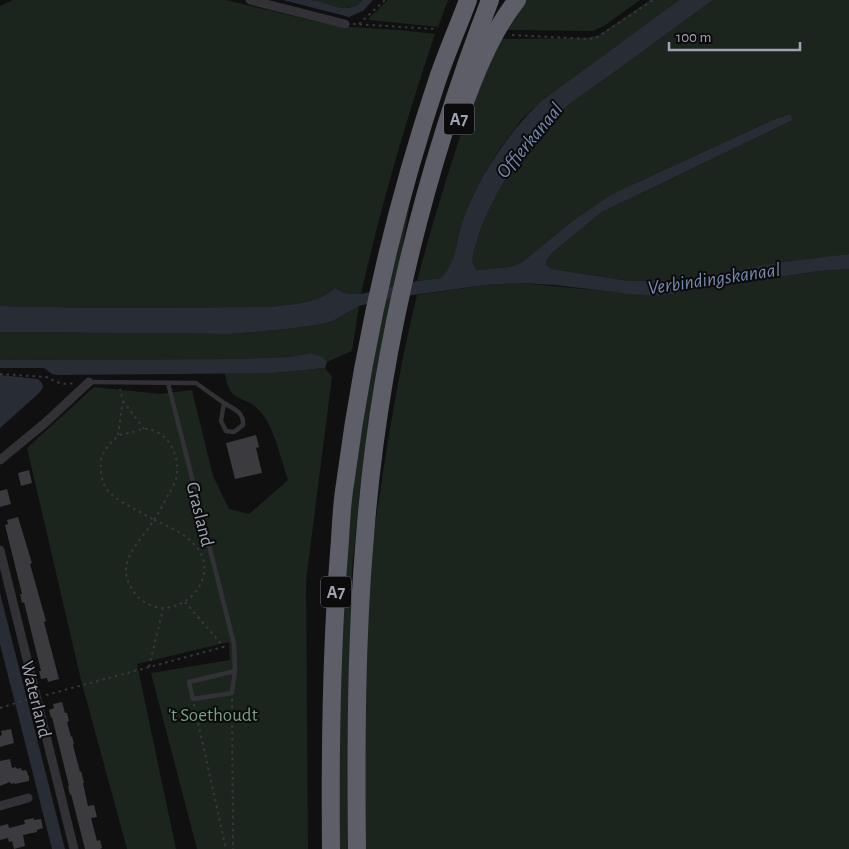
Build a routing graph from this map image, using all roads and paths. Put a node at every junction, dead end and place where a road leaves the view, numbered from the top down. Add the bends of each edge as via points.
1 (250, 0) edge
2 (385, 0) edge
3 (468, 0) edge
4 (490, 0) edge
5 (517, 0) edge
6 (653, 0) edge
7 (345, 24) dead end
8 (436, 29) dead end
9 (512, 35) dead end
10 (413, 242) junction
11 (0, 374) edge
12 (89, 382) junction
13 (118, 382) junction
14 (168, 383) junction
15 (123, 401) junction
16 (224, 404) junction
17 (144, 429) junction
18 (118, 435) junction
19 (0, 460) edge
20 (154, 520) junction
21 (0, 550) edge
22 (184, 602) junction
23 (163, 609) junction
24 (234, 644) junction
25 (224, 647) junction
26 (148, 667) junction
27 (235, 671) junction
28 (232, 693) junction
29 (34, 698) junction
30 (193, 700) junction
31 (0, 708) edge
32 (28, 798) dead end
33 (0, 806) edge
34 (74, 849) edge
35 (226, 849) edge
36 (233, 849) edge
37 (331, 849) edge
38 (357, 849) edge

1 - 7 street
2 - 8 path via 359,24
3 - 37 highway, A7 via 437,80 409,173 368,336 344,486 335,593 330,735
4 - 10 highway, A7 via 459,82
5 - 10 highway, A7 via 500,26 465,101
6 - 9 path via 596,38
10 - 38 highway, A7 via 370,477 357,654
11 - 12 path via 46,377 62,384
12 - 13 lane
12 - 19 street
13 - 14 lane
13 - 15 path
14 - 16 lane via 196,383
14 - 24 lane, Grasland
15 - 17 path
15 - 18 path
16 - 16 lane via 221,421 226,431 234,432 242,425 243,418 241,413
17 - 18 path
17 - 20 path via 158,434 172,445 177,473 173,487
18 - 20 path via 102,458 102,480 107,491
20 - 22 path via 192,541 204,559 205,570 200,584 192,597
20 - 23 path via 128,558 127,576 131,589 141,600
21 - 29 street, Waterland
22 - 23 path
22 - 25 path
23 - 26 path
24 - 25 path
24 - 27 lane, Grasland
25 - 26 path
26 - 29 path
27 - 28 lane, Grasland
27 - 30 lane via 189,682
28 - 30 lane
28 - 36 path
29 - 31 path
29 - 34 street, Waterland
30 - 35 path
32 - 33 street

